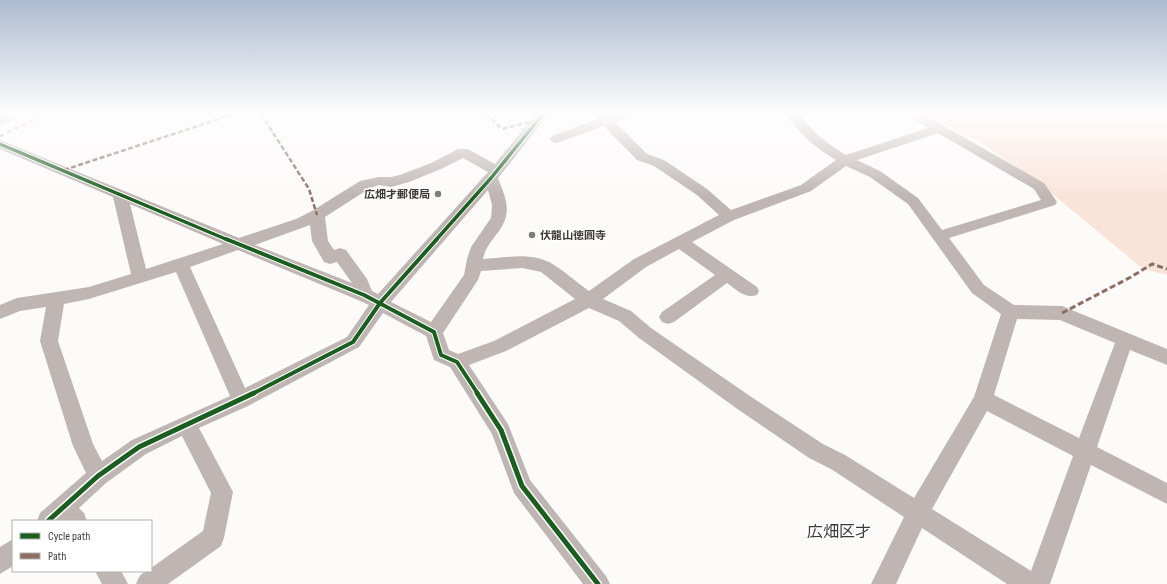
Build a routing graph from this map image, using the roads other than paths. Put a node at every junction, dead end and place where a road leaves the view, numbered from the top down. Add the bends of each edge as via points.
1 (521, 141) edge
2 (626, 141) edge
3 (815, 141) edge
4 (901, 141) edge
5 (960, 141) edge
6 (0, 144) edge
7 (845, 160) junction
8 (494, 174) junction
9 (120, 195) junction
10 (317, 215) junction
11 (729, 216) junction
12 (939, 236) junction
13 (680, 242) junction
14 (238, 244) junction
15 (182, 264) junction
16 (472, 266) junction
17 (727, 275) junction
18 (140, 277) junction
19 (752, 291) dead end
20 (56, 298) junction
21 (372, 299) junction
22 (589, 300) junction
23 (0, 312) edge
24 (1010, 312) junction
25 (668, 317) dead end
26 (434, 332) junction
27 (1125, 339) junction
28 (1167, 356) edge
29 (457, 362) junction
30 (983, 399) junction
31 (241, 400) junction
32 (186, 424) junction
33 (1085, 452) junction
34 (98, 476) junction
35 (1167, 494) edge
36 (918, 513) junction
37 (62, 517) edge
38 (12, 551) edge
39 (0, 562) edge
40 (108, 572) edge
41 (116, 584) edge
42 (148, 584) edge
43 (598, 584) edge
44 (883, 584) edge
45 (1029, 584) edge
46 (1038, 584) edge

1 - 8 street
2 - 11 street via 642,157 659,163 702,192
3 - 7 street
4 - 7 street
5 - 12 street via 1039,186 1050,202
6 - 9 street
7 - 11 street via 806,188
7 - 12 street via 875,174 914,201
8 - 10 street via 463,152 404,179 365,184
8 - 16 street via 500,215 480,245
8 - 21 street
9 - 14 street
9 - 18 street
10 - 14 street
10 - 21 street via 320,241 330,258 340,254
11 - 13 street
12 - 24 street via 978,289
13 - 17 street
13 - 22 street via 640,263
14 - 15 street
14 - 21 street
15 - 18 street
15 - 31 street
16 - 22 street via 522,262 537,264 547,268
16 - 26 street via 472,276
17 - 19 street
17 - 25 street
18 - 20 street via 89,293
20 - 23 street via 17,305
20 - 34 street via 49,341 83,446
21 - 26 street
21 - 31 street via 353,342
22 - 29 street via 500,346
22 - 36 street via 625,316 743,402 816,451 838,462
24 - 27 street via 1062,313
24 - 30 street
26 - 29 street via 441,355
27 - 28 street
27 - 33 street
29 - 43 street via 501,430 522,486
30 - 33 street
30 - 36 street
31 - 32 street
32 - 34 street via 138,448
32 - 42 street via 222,492 213,538
33 - 35 street
33 - 46 street
34 - 37 street
36 - 44 street
36 - 45 street
38 - 39 street
40 - 41 street

